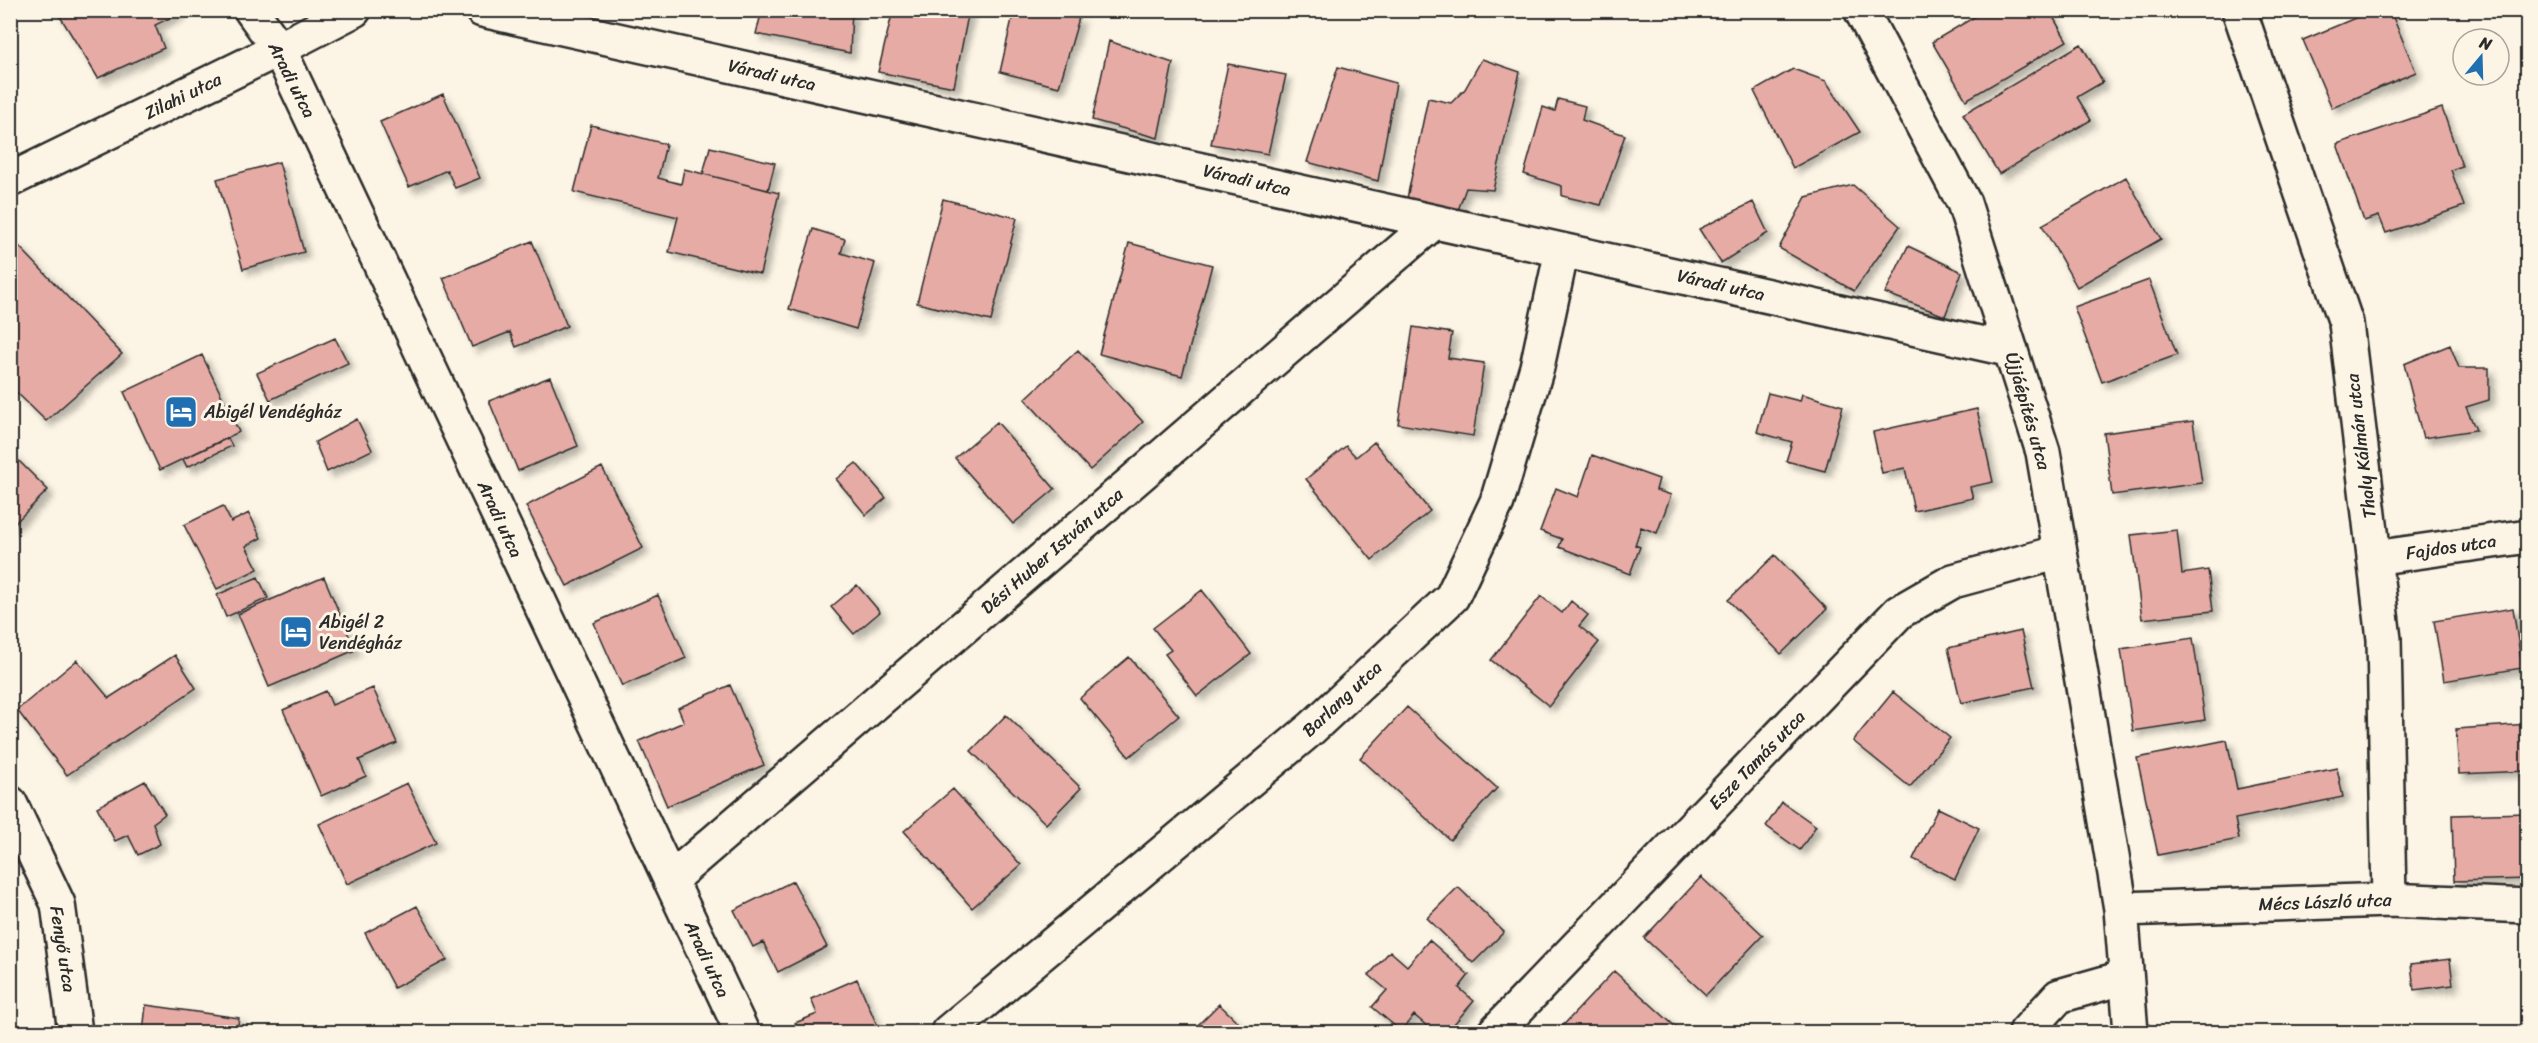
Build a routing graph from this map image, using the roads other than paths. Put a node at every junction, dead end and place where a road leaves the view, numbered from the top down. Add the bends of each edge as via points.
1 (251, 10) edge
2 (354, 10) edge
3 (482, 10) edge
4 (1861, 10) edge
5 (2239, 10) edge
6 (279, 50) junction
7 (10, 180) edge
8 (1434, 222) junction
9 (1562, 250) junction
10 (2011, 350) junction
11 (2528, 536) edge
12 (2060, 552) junction
13 (2374, 558) junction
14 (10, 803) edge
15 (26, 868) edge
16 (670, 880) junction
17 (2389, 900) junction
18 (2528, 906) edge
19 (2121, 909) junction
20 (2126, 977) junction
21 (75, 1032) edge
22 (742, 1032) edge
23 (948, 1032) edge
24 (1495, 1032) edge
25 (2026, 1032) edge
26 (2132, 1032) edge

1 - 6 street, Aradi utca
2 - 6 street, Zilahi utca
3 - 8 street, Váradi utca
4 - 10 street, Újjáépítés utca via 1964,203
5 - 13 street, Thaly Kálmán utca via 2346,323
6 - 7 street, Zilahi utca
6 - 16 street, Aradi utca
8 - 9 street, Váradi utca
8 - 16 street, Dési Huber István utca
9 - 10 street, Váradi utca
9 - 23 street, Barlang utca via 1537,367 1497,502 1452,597 1312,728
10 - 12 street, Újjáépítés utca via 2043,452
11 - 13 street, Fajdos utca
12 - 19 street, Újjáépítés utca
12 - 24 street, Esze Tamás utca via 1953,580 1899,612
13 - 17 street, Thaly Kálmán utca via 2384,639
14 - 15 street, Fenyő utca
15 - 21 street, Fenyő utca via 58,904
16 - 22 street, Aradi utca
17 - 18 street, Mécs László utca
17 - 19 street, Mécs László utca
19 - 20 street
20 - 25 street via 2059,996
20 - 26 street

